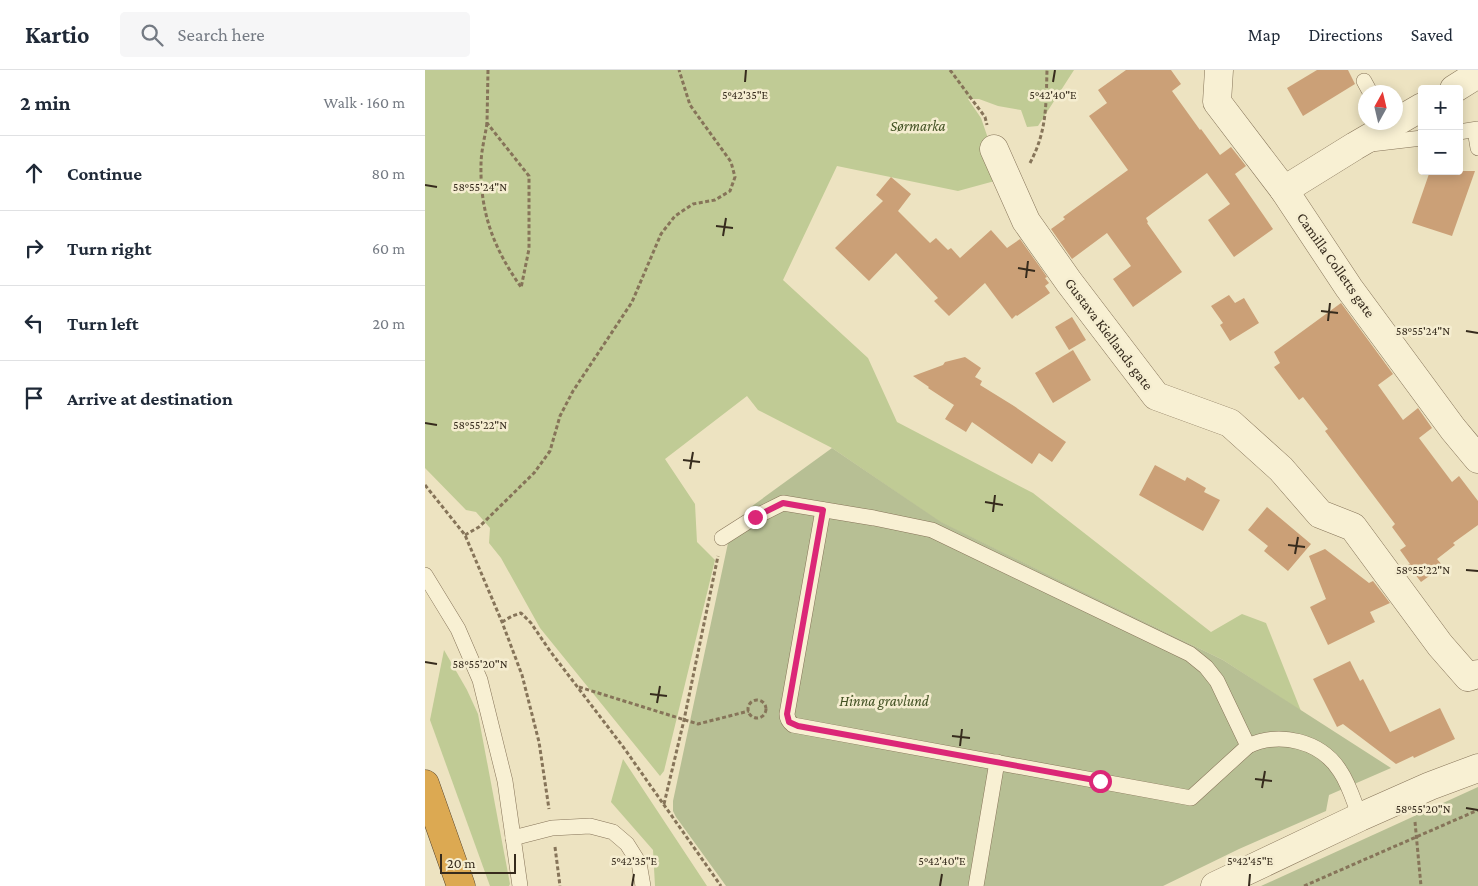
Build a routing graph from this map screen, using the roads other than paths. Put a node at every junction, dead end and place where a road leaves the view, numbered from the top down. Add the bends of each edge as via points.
1 (1219, 70) edge
2 (1478, 74) edge
3 (1460, 85) edge
4 (1418, 109) edge
5 (1477, 129) edge
6 (1463, 131) edge
7 (1368, 134) edge
8 (1418, 138) edge
9 (1478, 148) edge
10 (994, 149) road end
11 (1284, 190) junction
12 (1478, 459) edge
13 (823, 510) junction
14 (722, 538) road end
15 (425, 574) edge
16 (1475, 681) edge
17 (1247, 746) junction
18 (997, 762) junction
19 (1478, 768) edge
20 (425, 784) edge
21 (1360, 817) junction
22 (513, 838) junction
23 (461, 886) edge
24 (520, 886) edge
25 (643, 886) edge
26 (976, 886) edge
27 (1215, 886) edge

1 - 11 street, Camilla Colletts gate via 1217,102
2 - 3 street
4 - 7 street
5 - 6 lane
5 - 9 lane
7 - 8 lane
7 - 11 street
10 - 16 street, Gustava Kiellands gate via 1032,229 1156,396 1230,424 1281,469 1320,514 1353,527 1441,645
11 - 12 street, Camilla Colletts gate via 1349,288
13 - 14 lane via 783,503
13 - 17 lane via 933,530 1190,654 1217,680
13 - 18 lane via 787,714 789,722
15 - 22 lane via 458,629 480,680 505,781
17 - 18 lane via 1191,798
17 - 21 lane via 1268,740 1285,740 1303,742 1319,749 1342,773
18 - 26 lane
19 - 21 street
20 - 23 highway
21 - 27 street
22 - 24 lane
22 - 25 lane via 552,828 590,826 613,832 627,844 639,863

